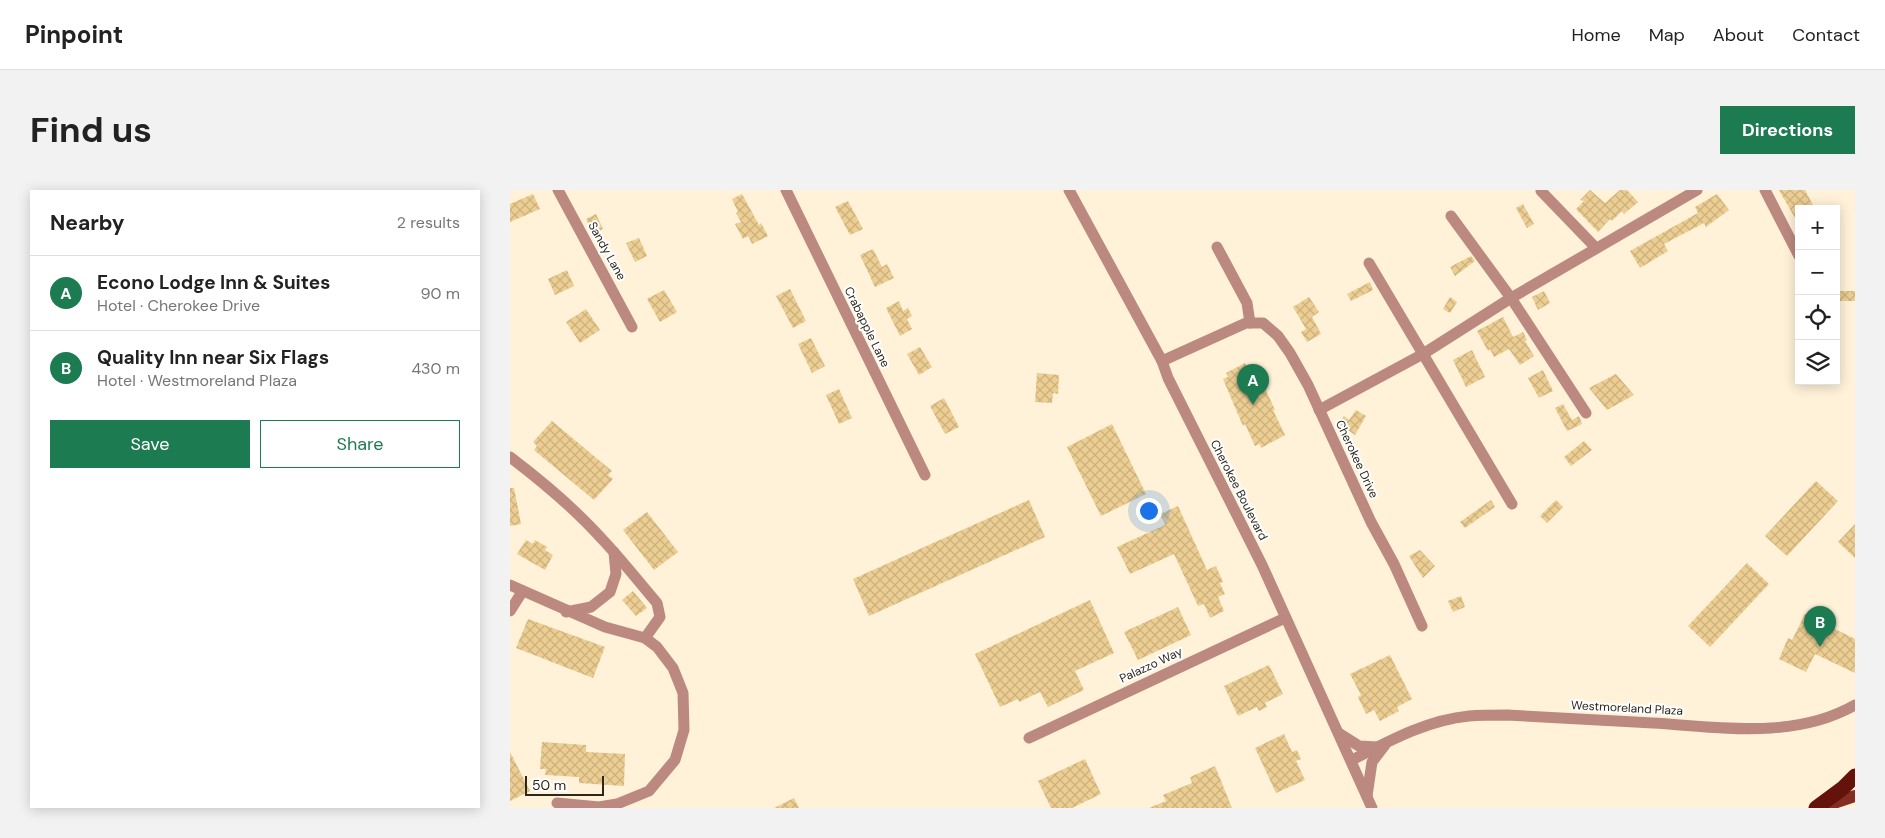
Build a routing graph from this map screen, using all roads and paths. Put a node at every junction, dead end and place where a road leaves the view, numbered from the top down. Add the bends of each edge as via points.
1 (558, 190) edge
2 (786, 190) edge
3 (1069, 190) edge
4 (1697, 190) edge
5 (1765, 190) edge
6 (1541, 191) edge
7 (1451, 216) dead end
8 (1218, 247) dead end
9 (1596, 248) junction
10 (1796, 250) edge
11 (1369, 263) dead end
12 (1511, 298) junction
13 (1250, 323) junction
14 (632, 327) dead end
15 (1423, 354) junction
16 (1162, 361) junction
17 (1319, 410) junction
18 (1586, 413) dead end
19 (510, 457) edge
20 (924, 476) dead end
21 (1512, 504) dead end
22 (614, 552) junction
23 (510, 586) edge
24 (522, 592) junction
25 (510, 611) edge
26 (566, 612) junction
27 (1285, 618) junction
28 (1422, 626) dead end
29 (646, 638) junction
30 (1855, 705) edge
31 (1340, 734) junction
32 (1397, 736) junction
33 (1029, 738) dead end
34 (1377, 747) junction
35 (1352, 760) junction
36 (1855, 776) edge
37 (1367, 796) junction
38 (1855, 796) edge
39 (557, 803) dead end
40 (1372, 808) edge
41 (1817, 808) edge

1 - 14 street, Sandy Lane
2 - 20 street, Crabapple Lane
3 - 16 street, Cherokee Boulevard
4 - 9 street
5 - 10 street
6 - 9 street
7 - 12 street
8 - 13 street via 1247,303
9 - 12 street
11 - 15 street
12 - 15 street
12 - 18 street
13 - 16 street
13 - 17 street, Cherokee Drive via 1262,323 1278,336
15 - 17 street
15 - 21 street
16 - 27 street, Cherokee Boulevard
17 - 28 street, Cherokee Drive
19 - 22 street via 563,500
22 - 26 street via 616,574 610,592 590,607
22 - 29 street via 657,603 660,617
23 - 24 street
24 - 25 street
24 - 26 street
26 - 29 street
27 - 31 street, Cherokee Boulevard
27 - 33 street, Palazzo Way
29 - 39 street via 673,668 683,693 684,730 676,760 649,791 616,804 599,807
30 - 32 street, Westmoreland Plaza via 1799,725 1748,729 1508,715 1468,716
31 - 34 street via 1360,746
31 - 35 street, Cherokee Boulevard
32 - 34 street, Westmoreland Plaza
32 - 37 street, Westmoreland Plaza via 1381,749 1372,762
34 - 35 street, Westmoreland Plaza
35 - 37 street, Cherokee Boulevard
36 - 41 highway
37 - 40 street, Cherokee Boulevard
38 - 41 main road

